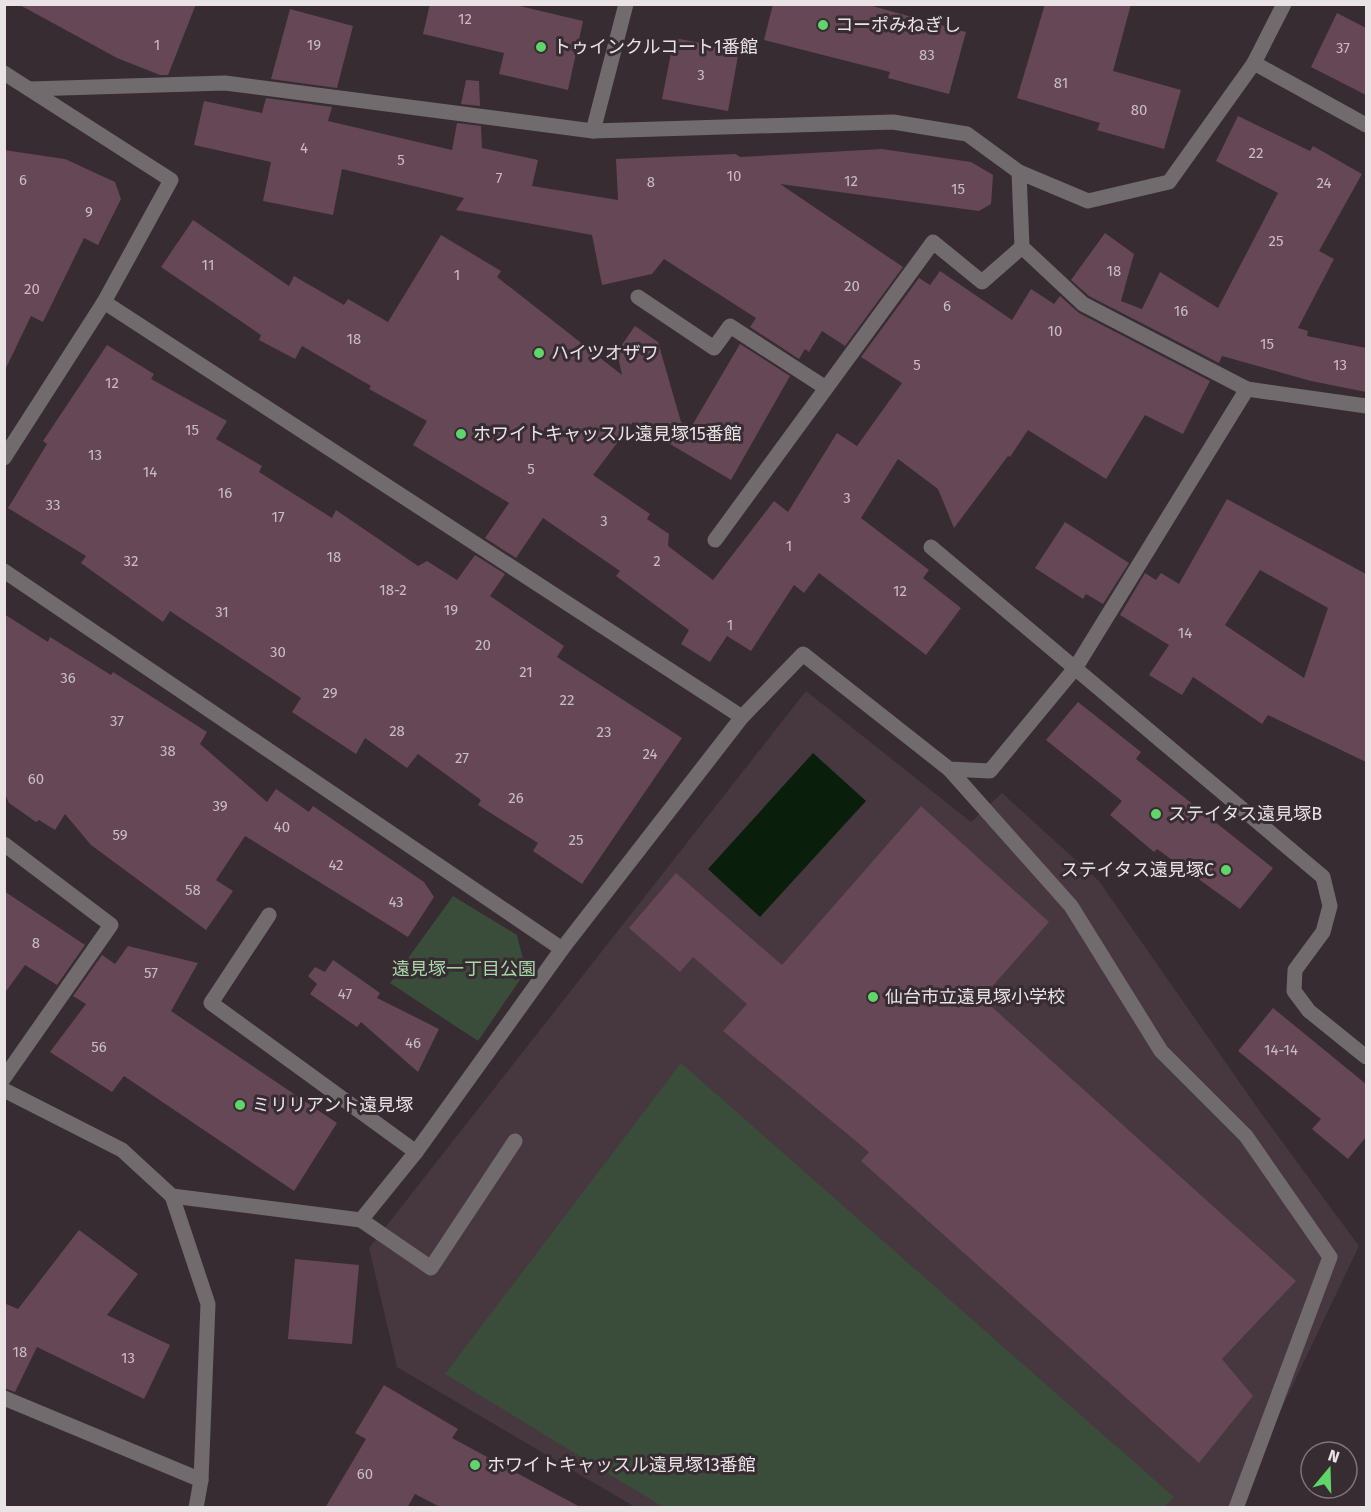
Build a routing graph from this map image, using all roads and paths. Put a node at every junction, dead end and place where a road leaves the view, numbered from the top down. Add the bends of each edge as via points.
1 (626, 4) edge
2 (1284, 4) edge
3 (1254, 63) junction
4 (4, 73) edge
5 (30, 89) junction
6 (1366, 125) edge
7 (593, 131) junction
8 (1019, 172) junction
9 (1022, 248) junction
10 (638, 297) dead end
11 (104, 302) junction
12 (826, 388) junction
13 (1247, 389) junction
14 (1366, 406) edge
15 (4, 458) edge
16 (716, 540) dead end
17 (931, 547) dead end
18 (4, 571) edge
19 (1076, 667) junction
20 (742, 717) junction
21 (950, 770) junction
22 (4, 844) edge
23 (268, 915) dead end
24 (562, 949) junction
25 (1366, 1057) edge
26 (4, 1078) edge
27 (4, 1090) edge
28 (515, 1141) dead end
29 (416, 1152) junction
30 (172, 1196) junction
31 (361, 1220) junction
32 (4, 1398) edge
33 (201, 1480) junction
34 (196, 1508) edge
35 (1236, 1508) edge

1 - 7 street
2 - 3 street
3 - 6 street
3 - 8 street via 1168,182 1088,201
4 - 5 street
5 - 7 street via 225,83
5 - 11 street via 171,180
7 - 8 street via 893,122 967,134
8 - 9 street
9 - 12 street via 982,282 933,242
9 - 13 street via 1083,304
10 - 12 street via 714,348 730,326
11 - 15 street
11 - 20 street
12 - 16 street
13 - 14 street
13 - 19 street
17 - 19 street
18 - 24 street
19 - 21 street via 990,771
19 - 25 street via 1323,877 1330,906 1323,932 1295,969 1294,991 1309,1011
20 - 21 street via 803,654
20 - 24 street
21 - 35 street via 1071,906 1161,1051 1246,1136 1330,1257
22 - 26 street via 111,925
23 - 29 street via 211,1003
24 - 29 street
27 - 30 street via 122,1150
28 - 31 street via 431,1268
29 - 31 street
30 - 31 street
30 - 33 street via 208,1304
32 - 33 street
33 - 34 street

